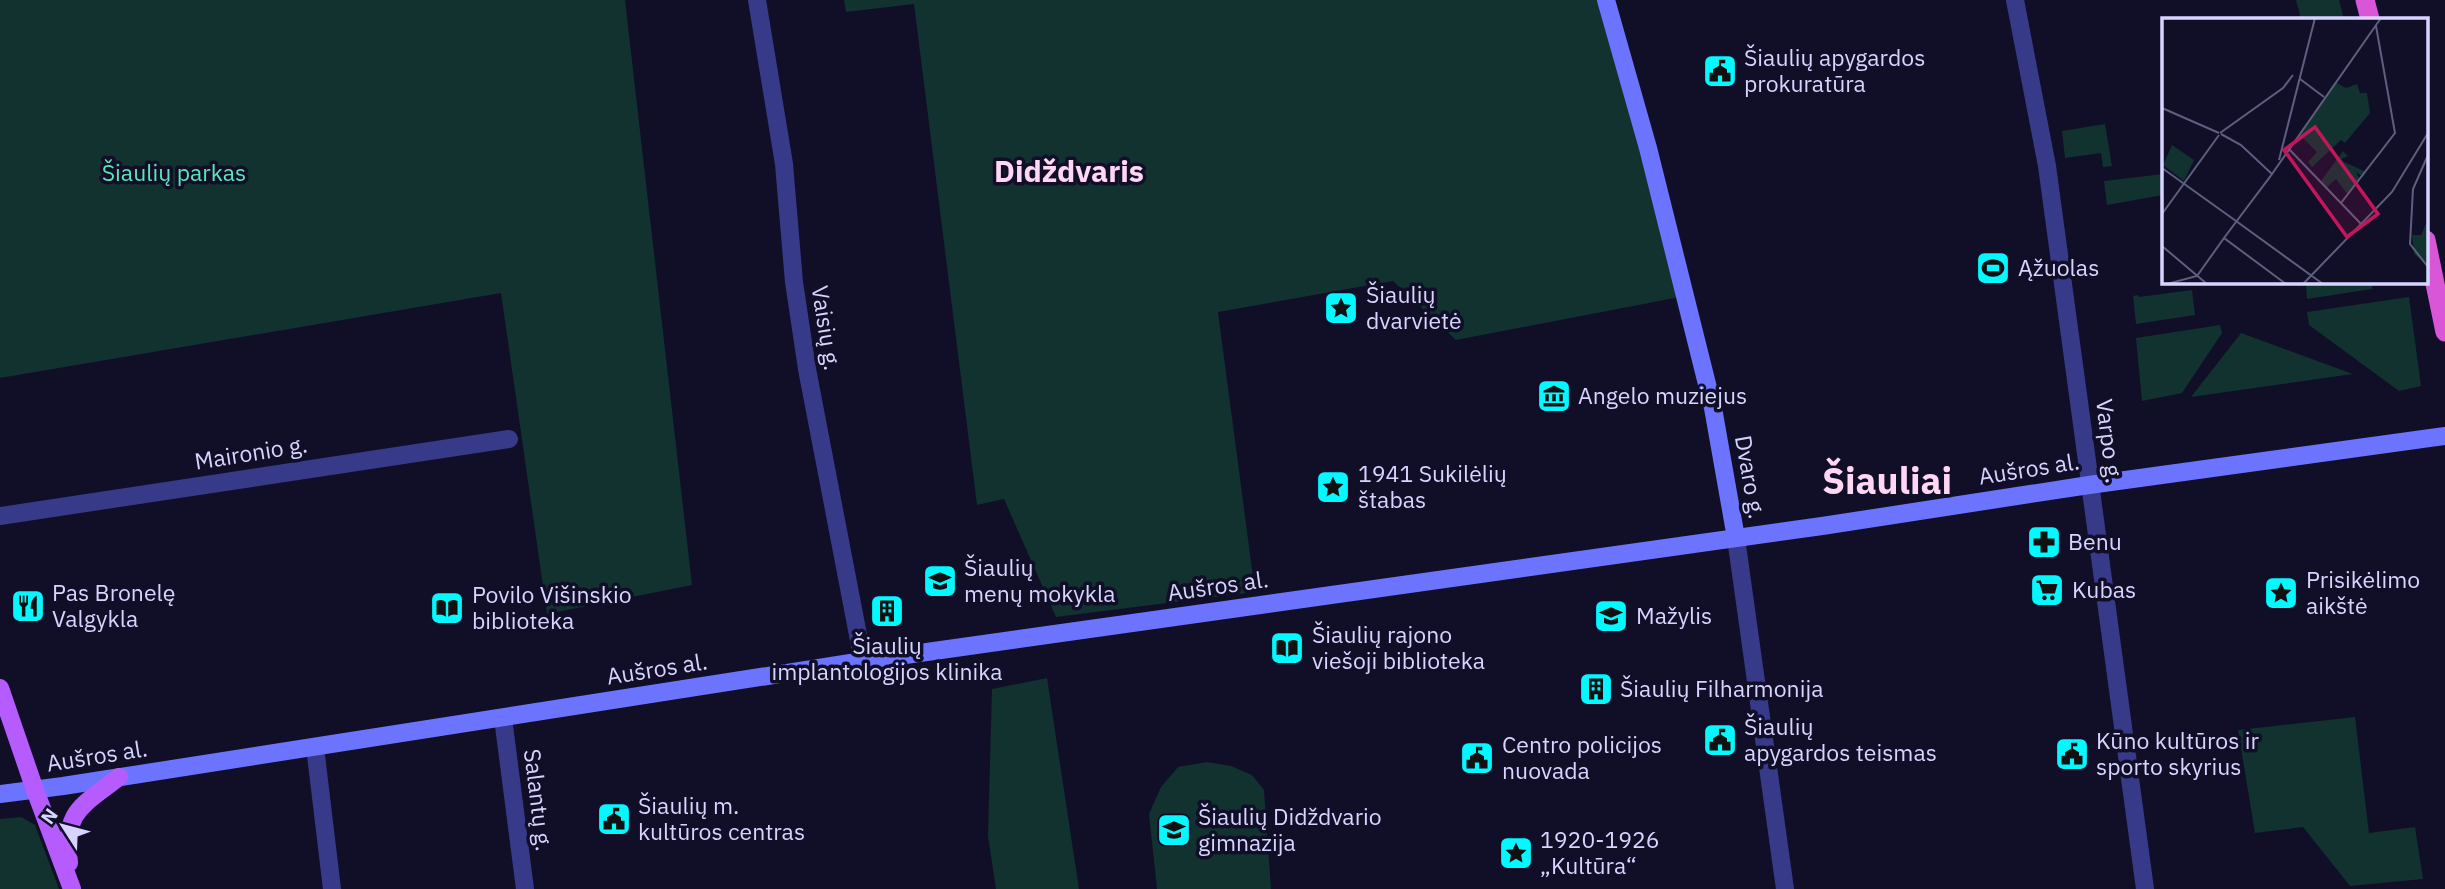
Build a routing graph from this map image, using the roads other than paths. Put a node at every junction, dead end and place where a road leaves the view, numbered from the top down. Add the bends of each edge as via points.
1 (757, 0) edge
2 (1606, 0) edge
3 (2015, 0) edge
4 (2365, 0) edge
5 (2370, 18) edge
6 (2428, 250) edge
7 (2445, 332) edge
8 (2445, 436) edge
9 (509, 439) dead end
10 (2089, 485) junction
11 (0, 516) edge
12 (1736, 538) junction
13 (863, 661) junction
14 (0, 688) edge
15 (503, 718) junction
16 (314, 747) junction
17 (119, 777) junction
18 (35, 790) junction
19 (0, 794) edge
20 (71, 886) edge
21 (332, 889) edge
22 (524, 889) edge
23 (1785, 889) edge
24 (2145, 889) edge

1 - 13 street, Vaisių g. via 784,164 807,369
2 - 12 main road, Dvaro g. via 1710,396
3 - 10 street, Varpo g. via 2047,166
4 - 5 highway
6 - 7 highway
8 - 10 main road, Aušros al.
9 - 11 street, Maironio g.
10 - 12 main road, Aušros al.
10 - 24 street, Varpo g.
12 - 13 main road, Aušros al.
12 - 23 street, Dvaro g.
13 - 15 main road, Aušros al.
14 - 18 main road
15 - 16 main road, Aušros al.
15 - 22 street, Salantų g.
16 - 17 main road, Aušros al.
16 - 21 street
17 - 18 main road, Aušros al.
17 - 20 main road via 76,811 67,840
18 - 19 main road, Aušros al.
18 - 20 main road

